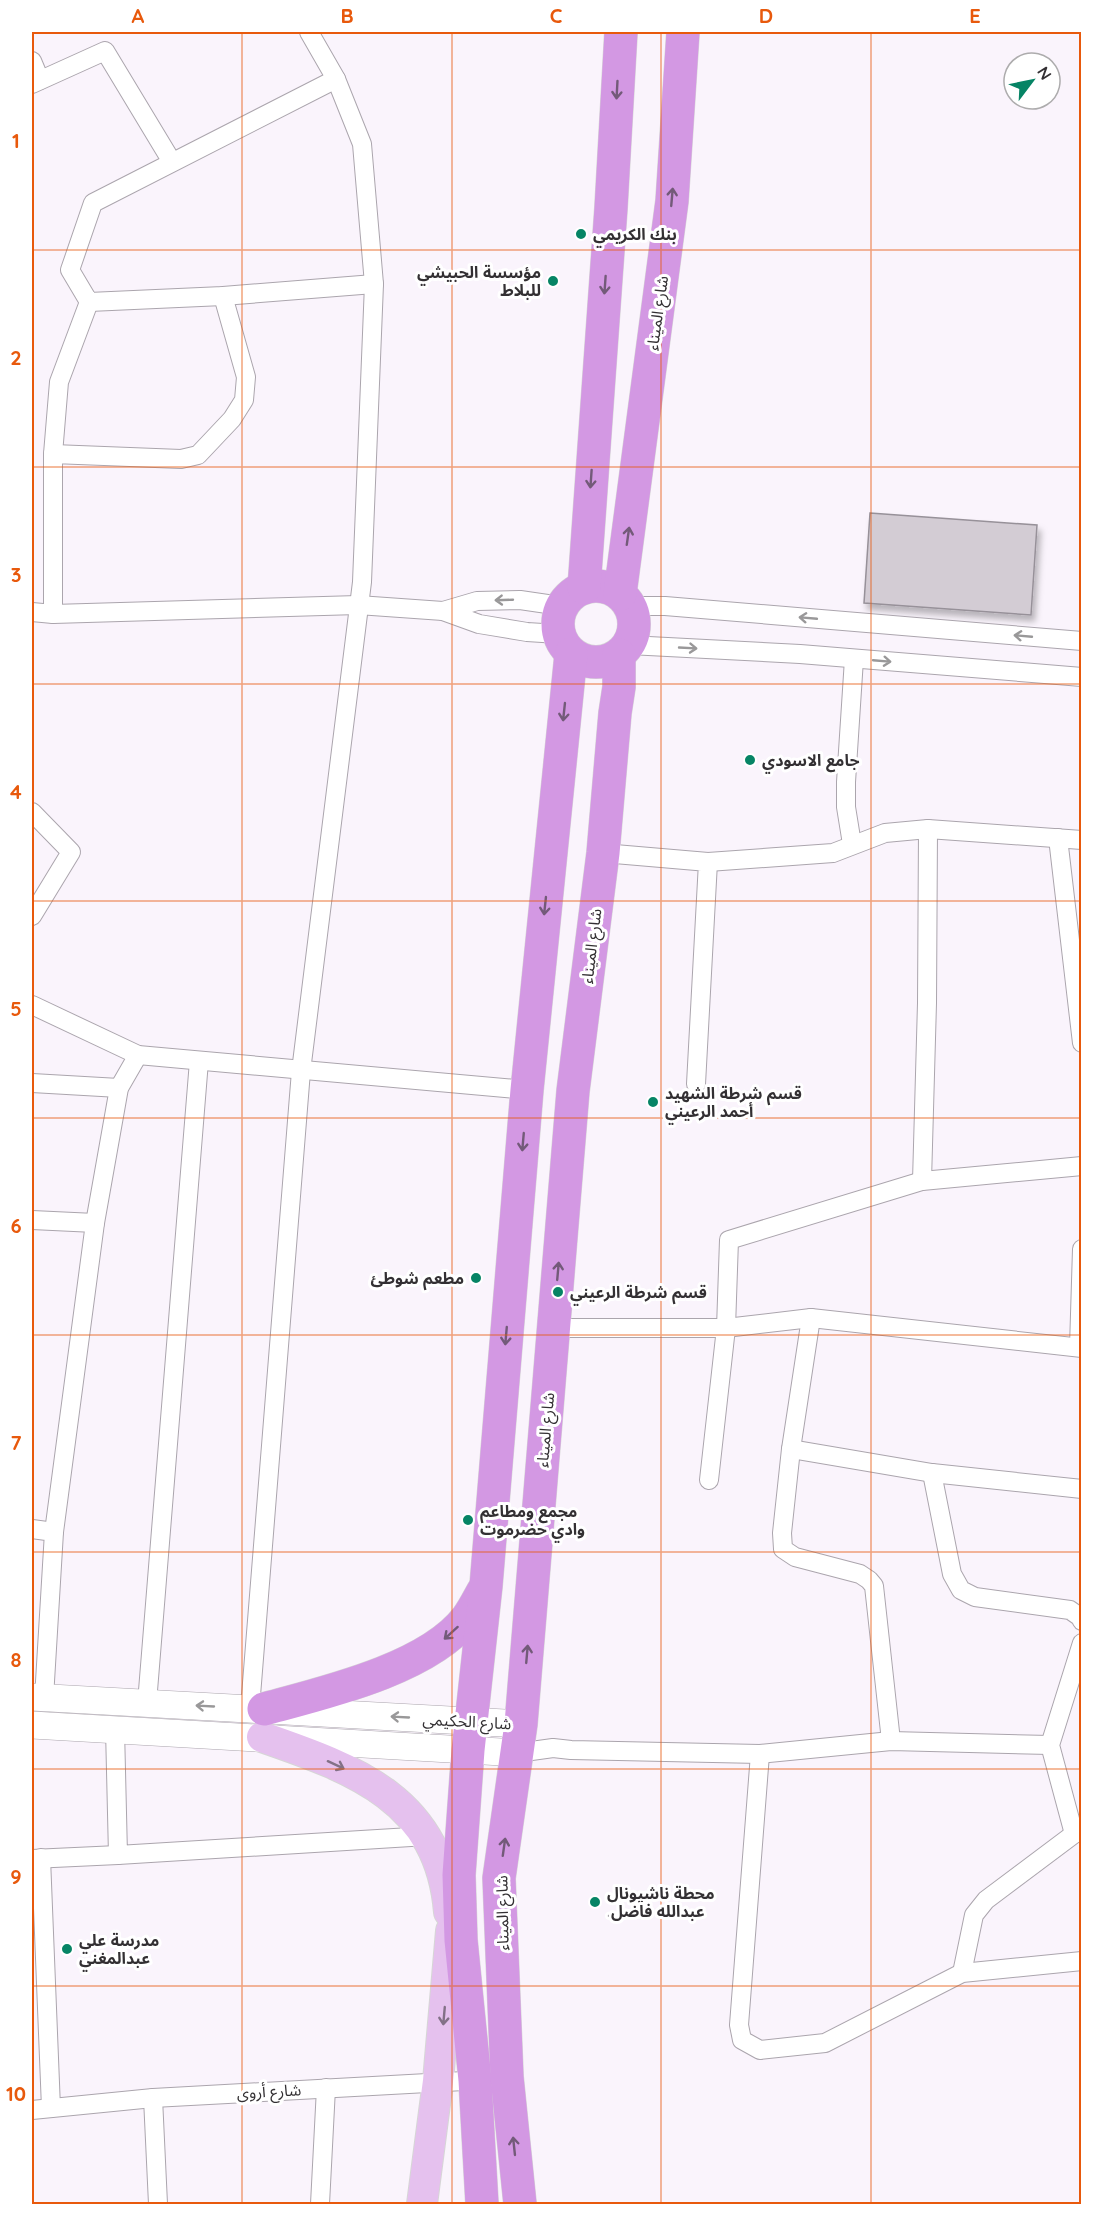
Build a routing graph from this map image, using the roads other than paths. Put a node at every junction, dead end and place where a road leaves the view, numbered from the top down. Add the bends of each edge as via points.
1 (309, 32) edge
2 (621, 32) edge
3 (683, 32) edge
4 (32, 61) edge
5 (336, 79) junction
6 (36, 82) edge
7 (172, 162) junction
8 (374, 284) junction
9 (223, 296) junction
10 (89, 302) junction
11 (53, 454) junction
12 (625, 600) junction
13 (358, 605) junction
14 (443, 611) junction
15 (32, 612) edge
16 (53, 614) junction
17 (569, 620) junction
18 (1082, 641) edge
19 (624, 650) junction
20 (854, 659) junction
21 (1082, 677) edge
22 (32, 812) edge
23 (928, 829) junction
24 (1058, 838) junction
25 (1082, 840) edge
26 (852, 844) junction
27 (603, 853) junction
28 (708, 862) junction
29 (32, 916) edge
30 (32, 1005) edge
31 (1082, 1043) edge
32 (138, 1055) junction
33 (199, 1061) junction
34 (301, 1071) junction
35 (32, 1083) edge
36 (696, 1084) dead end
37 (119, 1088) junction
38 (527, 1090) junction
39 (1082, 1166) edge
40 (922, 1181) junction
41 (32, 1220) edge
42 (95, 1223) junction
43 (1082, 1249) edge
44 (811, 1318) junction
45 (553, 1328) junction
46 (726, 1328) junction
47 (1080, 1347) edge
48 (791, 1449) junction
49 (933, 1473) junction
50 (709, 1480) dead end
51 (1082, 1489) edge
52 (32, 1529) edge
53 (54, 1532) junction
54 (486, 1586) junction
55 (1082, 1621) edge
56 (1082, 1643) edge
57 (38, 1698) edge
58 (147, 1703) junction
59 (258, 1718) junction
60 (32, 1725) edge
61 (115, 1729) junction
62 (469, 1735) junction
63 (519, 1738) junction
64 (891, 1741) junction
65 (1050, 1745) junction
66 (553, 1748) junction
67 (760, 1754) junction
68 (1078, 1831) edge
69 (427, 1836) junction
70 (118, 1855) junction
71 (36, 1859) edge
72 (459, 1875) junction
73 (451, 1931) junction
74 (1082, 1961) edge
75 (962, 1973) junction
76 (507, 2076) junction
77 (475, 2080) junction
78 (438, 2081) junction
79 (326, 2088) junction
80 (153, 2098) junction
81 (51, 2108) junction
82 (32, 2110) edge
83 (158, 2205) edge
84 (320, 2205) edge
85 (422, 2205) edge
86 (482, 2205) edge
87 (520, 2205) edge

1 - 5 street
2 -> 17 highway via 610,219
12 -> 3 highway, شارع الميناء via 672,201
4 - 6 street
5 - 7 street
5 - 8 street via 362,144
6 - 7 street via 105,51
7 - 10 street via 93,203 70,270
8 - 9 street
8 - 13 street
9 - 10 street
9 - 11 street via 246,377 244,400 217,437 198,454 181,459
10 - 11 street via 59,382
11 - 16 street
12 - 17 highway via 602,586
18 -> 12 street
12 - 19 highway via 634,619 634,632
13 - 14 street
13 - 16 street
13 - 34 street
14 - 17 street via 478,624 527,632
17 -> 14 street via 520,600 477,601
15 - 16 street
17 - 19 highway via 586,662 604,663
17 -> 38 highway
19 -> 20 street
19 - 27 highway, شارع الميناء
20 -> 21 street
20 - 26 street via 846,782
22 - 29 street via 71,852
23 - 24 street
23 - 26 street via 885,833
23 - 40 street
24 - 25 street
24 - 31 street
26 - 28 street via 833,853
27 - 28 street
45 -> 27 highway, شارع الميناء via 573,1091
28 - 36 street
30 - 32 street
32 - 33 street
32 - 37 street
33 - 34 street
33 - 58 street
34 - 38 street
34 - 59 street
35 - 37 street
37 - 42 street
38 -> 54 highway
39 - 40 street
40 - 46 street via 729,1240
41 - 42 street
42 - 53 street
43 - 47 street
44 - 46 street
44 - 47 street
44 - 48 street
45 - 46 street
63 -> 45 highway, شارع الميناء
46 - 50 street
48 - 49 street
48 - 64 street via 783,1549 795,1557 860,1574 874,1586
49 - 51 street
49 - 55 street via 952,1575 961,1590 975,1597 1070,1610
52 - 53 street
53 - 57 street
54 -> 59 highway via 466,1619 431,1649 385,1672
54 - 62 highway
56 - 65 street
57 - 58 street, شارع الحكيمي
59 -> 58 street, شارع الحكيمي
59 - 61 street, شارع الحكيمي
59 - 62 street, شارع الحكيمي
59 -> 69 main road via 313,1754 360,1776 390,1796
60 - 61 street, شارع الحكيمي
61 - 70 street
62 - 63 street, شارع الحكيمي
62 - 72 highway
63 - 66 street, شارع الحكيمي
63 - 66 street, شارع الحكيمي
76 -> 63 highway, شارع الميناء via 499,1878
64 - 65 street
64 - 67 street
65 - 68 street
66 - 67 street
67 - 75 street via 739,2025 742,2040 760,2050 825,2043
68 - 75 street via 986,1900 974,1916
69 - 70 street
69 - 73 main road via 447,1888
70 - 71 street
71 - 81 street
72 - 73 main road
72 - 77 highway via 461,1940
73 -> 78 main road
74 - 75 street
76 - 77 street, شارع أروى
87 -> 76 highway, شارع الميناء
77 - 78 street, شارع أروى
77 - 86 highway
78 - 79 street, شارع أروى
78 - 85 main road
79 - 80 street, شارع أروى
79 - 84 street
80 - 81 street, شارع أروى
80 - 83 street
81 - 82 street, شارع أروى

